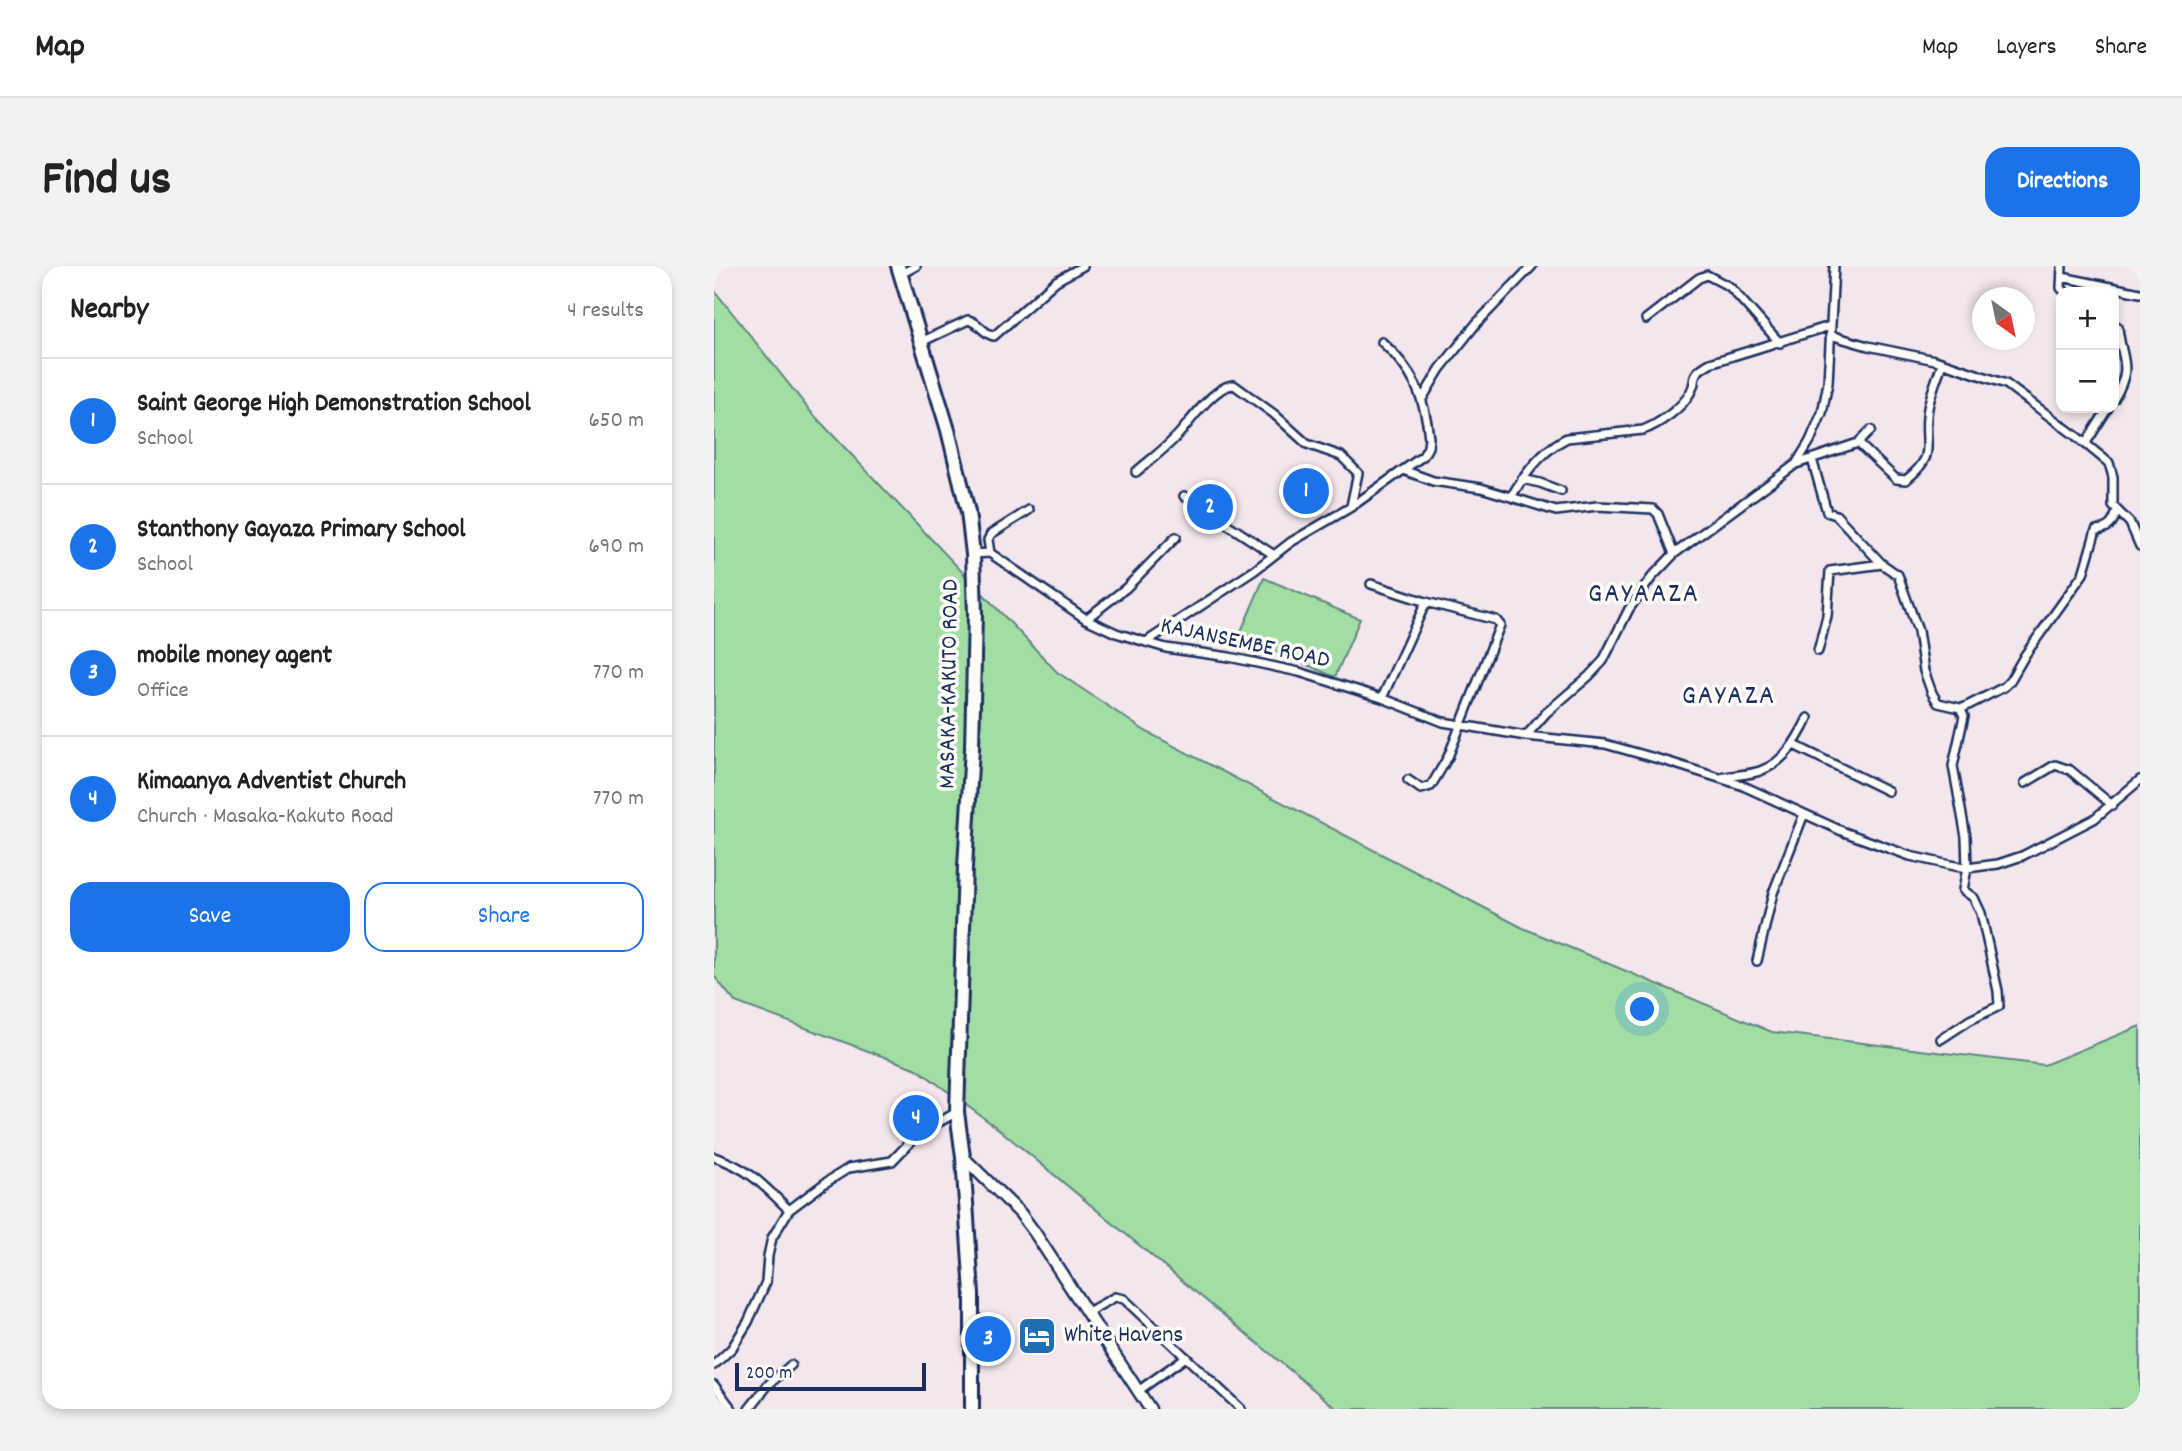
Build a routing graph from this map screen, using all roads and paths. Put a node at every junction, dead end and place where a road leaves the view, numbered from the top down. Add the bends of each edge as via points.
1 (916, 266) edge
2 (1083, 266) edge
3 (1532, 266) edge
4 (1834, 266) edge
5 (2062, 266) edge
6 (898, 269) edge
7 (2062, 277) junction
8 (2061, 287) edge
9 (2140, 293) edge
10 (1646, 319) dead end
11 (1830, 330) junction
12 (2119, 335) edge
13 (921, 342) junction
14 (1382, 342) dead end
15 (1780, 343) junction
16 (1942, 363) junction
17 (2119, 389) edge
18 (1422, 399) junction
19 (2105, 413) edge
20 (1871, 430) dead end
21 (1858, 443) junction
22 (2086, 443) junction
23 (1812, 459) junction
24 (1796, 464) junction
25 (1403, 470) junction
26 (1136, 472) dead end
27 (1522, 479) junction
28 (1561, 491) dead end
29 (1184, 496) dead end
30 (1511, 497) junction
31 (1351, 507) junction
32 (1029, 510) dead end
33 (2117, 511) junction
34 (1176, 537) dead end
35 (2140, 546) edge
36 (990, 553) junction
37 (973, 554) junction
38 (1674, 554) junction
39 (1274, 555) junction
40 (1882, 564) junction
41 (1371, 584) dead end
42 (1426, 602) junction
43 (1086, 619) junction
44 (1146, 642) junction
45 (1818, 651) dead end
46 (1382, 698) junction
47 (1961, 709) junction
48 (1808, 718) dead end
49 (1460, 725) junction
50 (1526, 736) junction
51 (1794, 746) junction
52 (1721, 778) junction
53 (1408, 780) dead end
54 (2140, 780) edge
55 (2025, 783) dead end
56 (1888, 791) dead end
57 (2112, 805) junction
58 (1804, 814) junction
59 (1967, 868) junction
60 (1757, 961) dead end
61 (1941, 1039) dead end
62 (957, 1112) junction
63 (714, 1157) edge
64 (963, 1157) junction
65 (789, 1209) junction
66 (1086, 1313) junction
67 (1186, 1357) junction
68 (714, 1365) edge
69 (791, 1365) dead end
70 (714, 1384) edge
71 (1138, 1391) junction
72 (732, 1409) edge
73 (748, 1409) edge
74 (972, 1409) edge
75 (1150, 1409) edge
76 (1241, 1409) edge

1 - 6 street
2 - 13 street via 1056,281 994,336 968,320
3 - 18 street via 1476,324
4 - 11 street
5 - 7 street
6 - 13 highway, MASAKA-KAKUTO ROAD
7 - 8 street
7 - 9 street
10 - 15 street via 1707,275 1730,286
11 - 15 street
11 - 16 street via 1868,346
11 - 24 street via 1822,412
12 - 17 street via 2126,366
13 - 37 highway, MASAKA-KAKUTO ROAD via 956,461
14 - 18 street via 1409,371
15 - 27 street via 1698,370 1688,396 1654,426 1556,444
16 - 21 street via 1928,406 1928,450 1909,478 1896,479
16 - 22 street via 2006,384
18 - 25 street via 1429,447
19 - 22 street
20 - 21 street
21 - 23 street
22 - 33 street via 2109,463
23 - 24 street
23 - 40 street via 1827,512 1836,515
24 - 38 street
25 - 30 street
25 - 31 street
26 - 31 street via 1206,403 1227,385 1234,385 1307,444 1341,456 1352,465 1358,473
27 - 28 street
27 - 30 street
29 - 39 street
30 - 38 street via 1556,511 1597,506 1653,509
31 - 39 street
32 - 36 street via 991,534
33 - 35 street via 2130,523
33 - 47 street via 2111,525 2096,530 2083,574 2010,681
34 - 43 street via 1126,588
36 - 37 street
36 - 43 street, KAJANSEMBE ROAD
37 - 62 highway, MASAKA-KAKUTO ROAD via 972,748
38 - 50 street via 1629,609 1603,661
39 - 44 street
40 - 45 street via 1830,570 1827,616
40 - 47 street via 1901,580 1935,699
41 - 42 street
42 - 46 street
42 - 49 street via 1496,620 1500,625
43 - 44 street, KAJANSEMBE ROAD
44 - 46 street, KAJANSEMBE ROAD via 1267,664
46 - 49 street, KAJANSEMBE ROAD
47 - 59 street via 1964,716 1953,776 1966,837
48 - 51 street
49 - 50 street, KAJANSEMBE ROAD
49 - 53 street via 1432,786 1421,789
50 - 52 street, KAJANSEMBE ROAD via 1605,744
51 - 52 street via 1760,771
51 - 56 street
52 - 58 street, KAJANSEMBE ROAD
54 - 57 street
55 - 57 street via 2055,765 2070,769
57 - 59 street via 2022,856
58 - 59 street, KAJANSEMBE ROAD via 1910,856
58 - 60 street via 1773,893
59 - 61 street via 1962,890 1974,898 1981,913 1999,1006
62 - 64 highway, MASAKA-KAKUTO ROAD
62 - 65 street via 918,1134 892,1161 849,1168
63 - 65 street via 731,1161
64 - 66 street via 1020,1213
64 - 74 highway, MASAKA-KAKUTO ROAD via 972,1294
65 - 68 street via 772,1238 766,1282 754,1312 732,1348
66 - 67 street via 1111,1299 1124,1299
66 - 71 street
67 - 71 street
67 - 76 street
69 - 73 street
70 - 72 street
71 - 75 street

